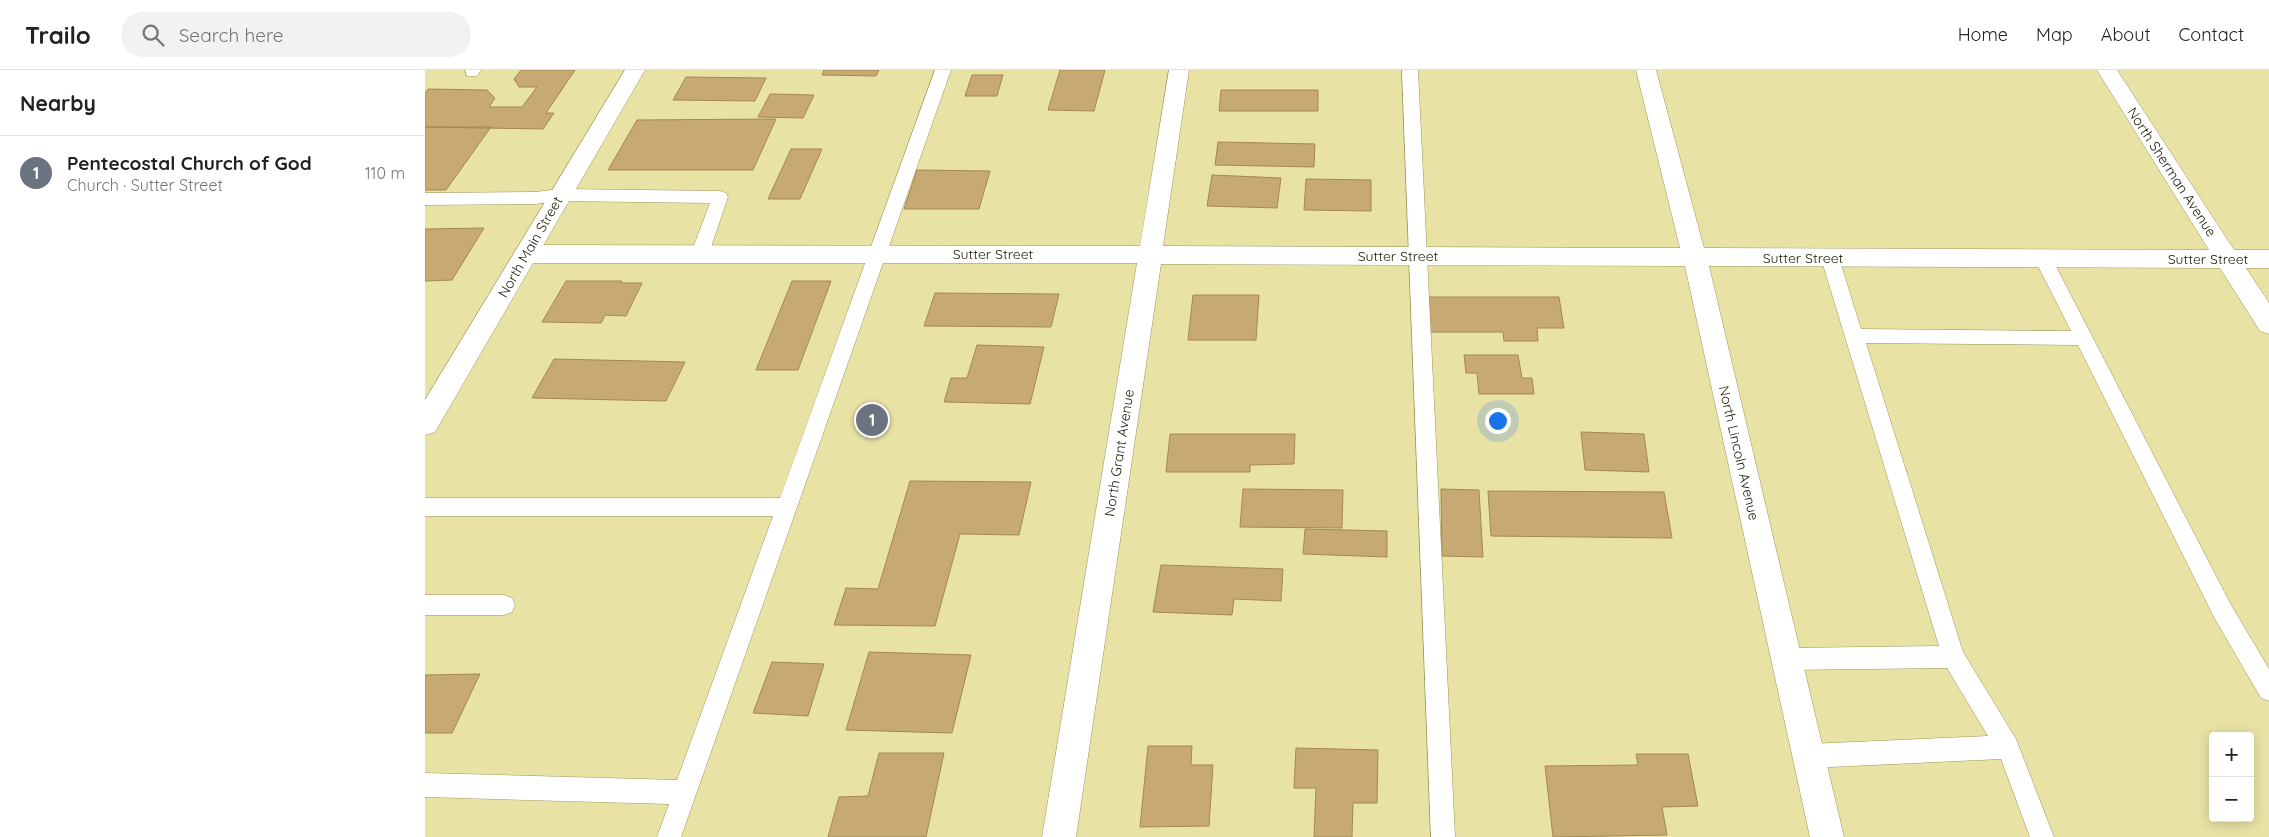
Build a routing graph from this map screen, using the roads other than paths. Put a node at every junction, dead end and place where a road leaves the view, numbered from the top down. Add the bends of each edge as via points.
1 (635, 70) edge
2 (943, 70) edge
3 (1179, 70) edge
4 (1410, 70) edge
5 (1646, 70) edge
6 (2107, 70) edge
7 (561, 195) junction
8 (425, 199) edge
9 (700, 253) junction
10 (876, 253) junction
11 (526, 254) junction
12 (1149, 254) junction
13 (1419, 256) junction
14 (1695, 258) junction
15 (1830, 258) junction
16 (2043, 258) junction
17 (2227, 258) junction
18 (2269, 259) edge
19 (2269, 324) edge
20 (1854, 336) junction
21 (2084, 338) junction
22 (425, 424) edge
23 (425, 507) edge
24 (787, 507) junction
25 (425, 605) edge
26 (504, 605) dead end
27 (1953, 657) junction
28 (1787, 659) junction
29 (2262, 669) edge
30 (2269, 690) edge
31 (2008, 747) junction
32 (1809, 756) junction
33 (425, 785) edge
34 (686, 792) junction
35 (669, 837) edge
36 (1059, 837) edge
37 (1443, 837) edge
38 (1827, 837) edge
39 (2042, 837) edge

1 - 7 street, North Main Street
2 - 10 lane
3 - 12 street, North Grant Avenue
4 - 13 lane
5 - 14 street, North Lincoln Avenue
6 - 17 street, North Sherman Avenue
7 - 8 lane
7 - 9 lane via 720,197
7 - 11 street, North Main Street
9 - 10 street, Sutter Street
9 - 11 street, Sutter Street
10 - 12 street, Sutter Street
10 - 24 lane
11 - 22 street, North Main Street
12 - 13 street, Sutter Street
12 - 36 street, North Grant Avenue
13 - 14 street, Sutter Street
13 - 37 lane
14 - 15 street, Sutter Street
14 - 28 street, North Lincoln Avenue
15 - 16 street, Sutter Street
15 - 20 lane
16 - 17 street, Sutter Street
16 - 21 lane
17 - 18 street, Sutter Street
17 - 19 street, North Sherman Avenue
20 - 21 lane
20 - 27 lane
21 - 29 lane via 2223,612
23 - 24 lane
24 - 34 lane
25 - 26 lane
27 - 28 lane
27 - 31 lane
28 - 32 street, North Lincoln Avenue
29 - 30 lane
31 - 32 lane
31 - 39 lane
32 - 38 street, North Lincoln Avenue
33 - 34 lane
34 - 35 lane

